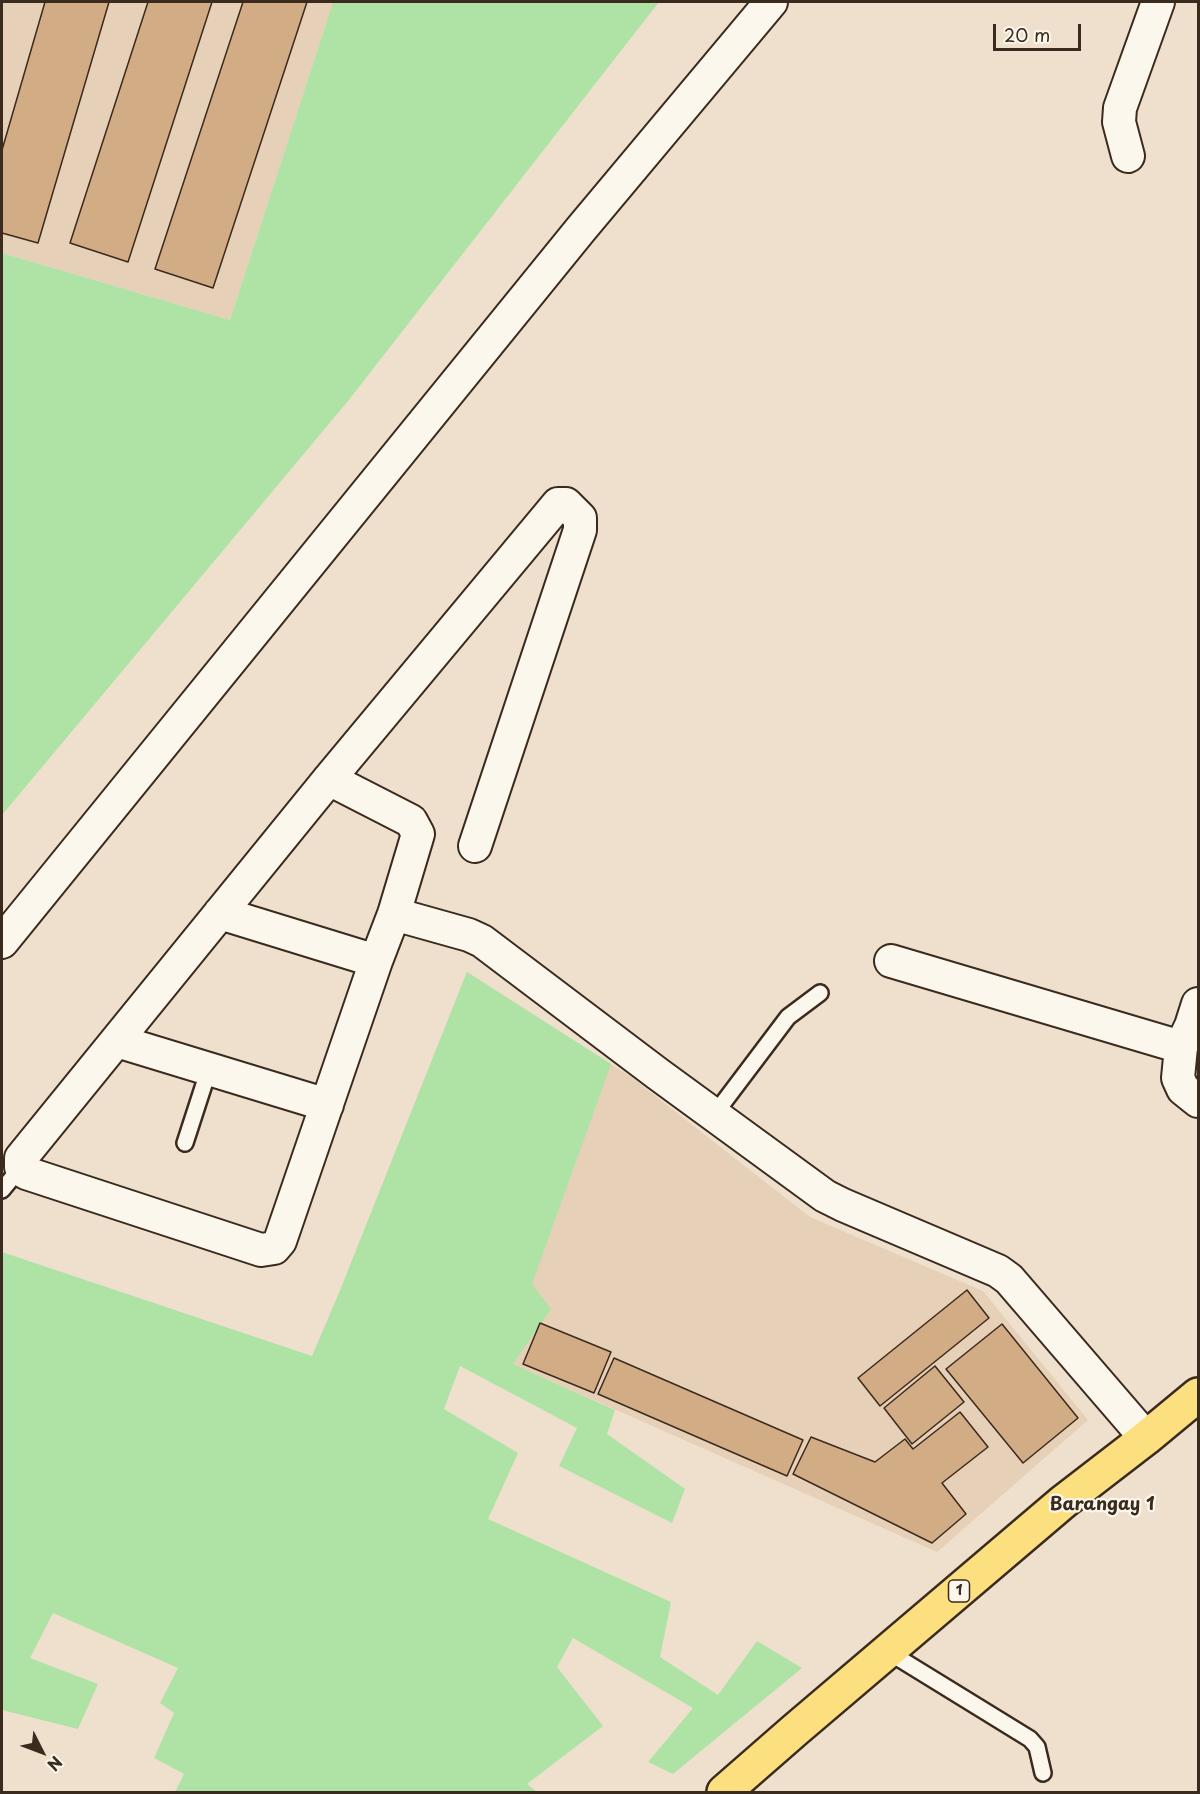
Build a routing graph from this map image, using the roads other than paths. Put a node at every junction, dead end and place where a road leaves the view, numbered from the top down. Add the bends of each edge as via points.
1 (771, 2) edge
2 (1158, 2) edge
3 (1128, 156) dead end
4 (329, 779) junction
5 (475, 846) dead end
6 (220, 913) junction
7 (394, 914) junction
8 (2, 942) edge
9 (376, 961) junction
10 (891, 961) dead end
11 (820, 993) dead end
12 (1198, 1004) edge
13 (117, 1041) junction
14 (1181, 1047) junction
15 (208, 1069) junction
16 (1198, 1101) edge
17 (327, 1105) junction
18 (714, 1116) junction
19 (185, 1143) dead end
20 (11, 1178) edge
21 (1198, 1395) edge
22 (1146, 1438) junction
23 (887, 1651) junction
24 (1043, 1773) dead end
25 (724, 1792) edge

1 - 8 street via 581,229
2 - 3 street via 1120,108 1119,122
4 - 5 street via 558,504 566,504 580,518 580,530
4 - 6 street
4 - 7 street via 411,821 418,834
6 - 9 street
6 - 13 street
7 - 9 street
7 - 18 street via 482,941
9 - 17 street
10 - 14 street
11 - 18 lane via 788,1017
12 - 14 street
13 - 15 street
13 - 20 street via 21,1158
14 - 16 street via 1178,1078 1183,1089
15 - 17 street
15 - 19 lane
17 - 20 street via 280,1241 274,1248 261,1250 26,1173
18 - 22 street via 825,1196 1010,1279
21 - 22 main road, 1
22 - 23 main road, 1 via 1063,1502
23 - 24 lane via 1030,1739
23 - 25 main road, 1

